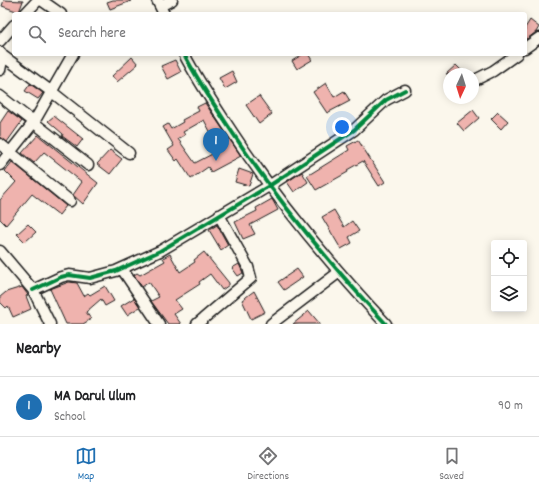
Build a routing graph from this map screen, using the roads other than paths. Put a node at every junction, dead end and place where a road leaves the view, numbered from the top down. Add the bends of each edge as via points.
1 (39, 0) edge
2 (172, 0) edge
3 (160, 7) edge
4 (27, 12) edge
5 (58, 12) edge
6 (12, 28) edge
7 (539, 38) edge
8 (0, 41) edge
9 (527, 47) edge
10 (1, 54) edge
11 (73, 56) edge
12 (185, 56) edge
13 (514, 56) edge
14 (0, 70) edge
15 (479, 78) edge
16 (405, 90) dead end
17 (52, 92) junction
18 (0, 96) edge
19 (34, 122) junction
20 (0, 144) edge
21 (11, 152) junction
22 (129, 153) dead end
23 (88, 165) dead end
24 (0, 166) edge
25 (269, 186) junction
26 (70, 201) dead end
27 (219, 216) junction
28 (0, 252) edge
29 (122, 269) junction
30 (338, 273) junction
31 (33, 290) junction
32 (50, 324) edge
33 (159, 324) edge
34 (197, 324) edge
35 (272, 324) edge
36 (386, 324) edge

1 - 4 street
1 - 5 street
2 - 3 street
6 - 8 street
7 - 9 street
10 - 14 street
10 - 17 street
11 - 17 street
12 - 25 street via 197,80
13 - 15 street
16 - 25 street via 386,100 354,130
17 - 19 street
17 - 22 street
18 - 19 street
19 - 21 street
19 - 23 street
20 - 21 street
21 - 24 street
21 - 26 street
25 - 27 street
25 - 30 street
27 - 29 street
27 - 34 street via 248,267 251,278
28 - 31 street
29 - 31 street via 90,278 61,277
29 - 33 street
30 - 35 street
30 - 36 street
31 - 32 street

